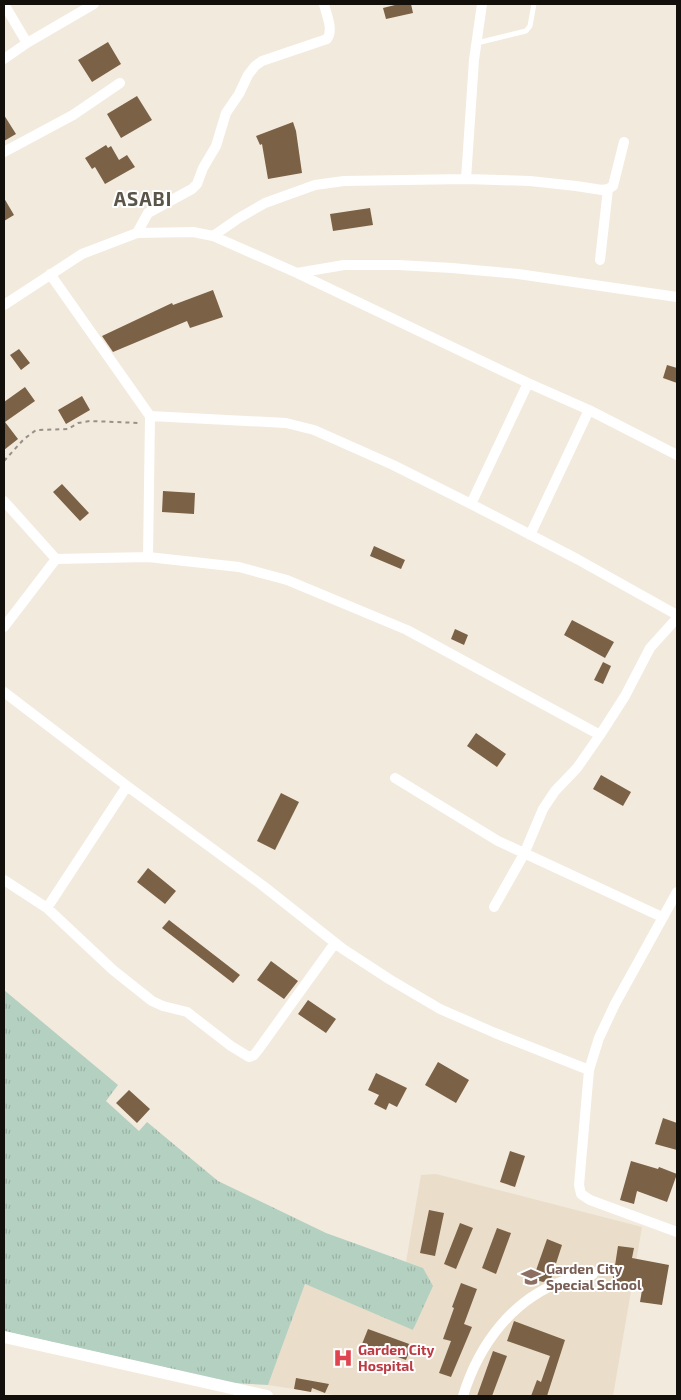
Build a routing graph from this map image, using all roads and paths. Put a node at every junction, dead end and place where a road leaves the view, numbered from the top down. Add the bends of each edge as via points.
1 (4, 4) edge
2 (94, 4) edge
3 (324, 4) edge
4 (482, 4) edge
5 (534, 4) edge
6 (27, 43) junction
7 (476, 43) junction
8 (4, 59) edge
9 (120, 82) dead end
10 (624, 142) dead end
11 (4, 152) edge
12 (466, 179) junction
13 (608, 189) junction
14 (137, 233) junction
15 (213, 236) junction
16 (600, 260) dead end
17 (297, 273) junction
18 (50, 274) junction
19 (677, 297) edge
20 (4, 305) edge
21 (528, 383) junction
22 (589, 410) junction
23 (150, 420) junction
24 (677, 455) edge
25 (4, 460) edge
26 (4, 501) edge
27 (471, 504) junction
28 (530, 535) junction
29 (148, 557) junction
30 (56, 559) junction
31 (677, 616) edge
32 (4, 627) edge
33 (4, 692) edge
34 (600, 735) junction
35 (395, 778) dead end
36 (127, 786) junction
37 (524, 854) junction
38 (4, 880) edge
39 (676, 895) edge
40 (494, 907) dead end
41 (47, 908) junction
42 (662, 918) junction
43 (335, 943) junction
44 (589, 1070) junction
45 (677, 1232) edge
46 (592, 1274) dead end
47 (4, 1337) edge
48 (267, 1396) edge
49 (463, 1396) edge

1 - 6 street
2 - 6 street
3 - 14 street via 330,37 255,66 226,113 216,146 197,184 148,214
4 - 7 street
5 - 7 lane via 526,31
6 - 8 street
7 - 12 street
9 - 11 street via 73,115
10 - 13 street via 613,186
12 - 13 street via 530,181
12 - 15 street via 344,180 314,184 265,203
13 - 16 street
14 - 15 street via 193,232
14 - 18 street via 82,254
15 - 17 street
17 - 19 street via 344,265 452,268
17 - 21 street
18 - 20 street
18 - 23 street
21 - 22 street
21 - 27 street
22 - 24 street
22 - 28 street
23 - 25 path via 90,421 68,429 36,430
23 - 27 street via 299,425 393,465
23 - 29 street
26 - 30 street
27 - 28 street
28 - 31 street
29 - 30 street
29 - 34 street via 239,567 287,580 407,630
30 - 32 street
31 - 34 street via 650,648
33 - 36 street
34 - 37 street via 543,809
35 - 37 street
36 - 41 street
36 - 43 street
37 - 40 street
37 - 42 street
38 - 41 street
39 - 42 street
41 - 43 street via 146,997 163,1006 187,1012 249,1057 258,1050
42 - 44 street via 615,1004
43 - 44 street via 440,1009
44 - 45 street via 579,1185 581,1194
46 - 49 street via 567,1280 526,1301 484,1347 470,1373
47 - 48 street

